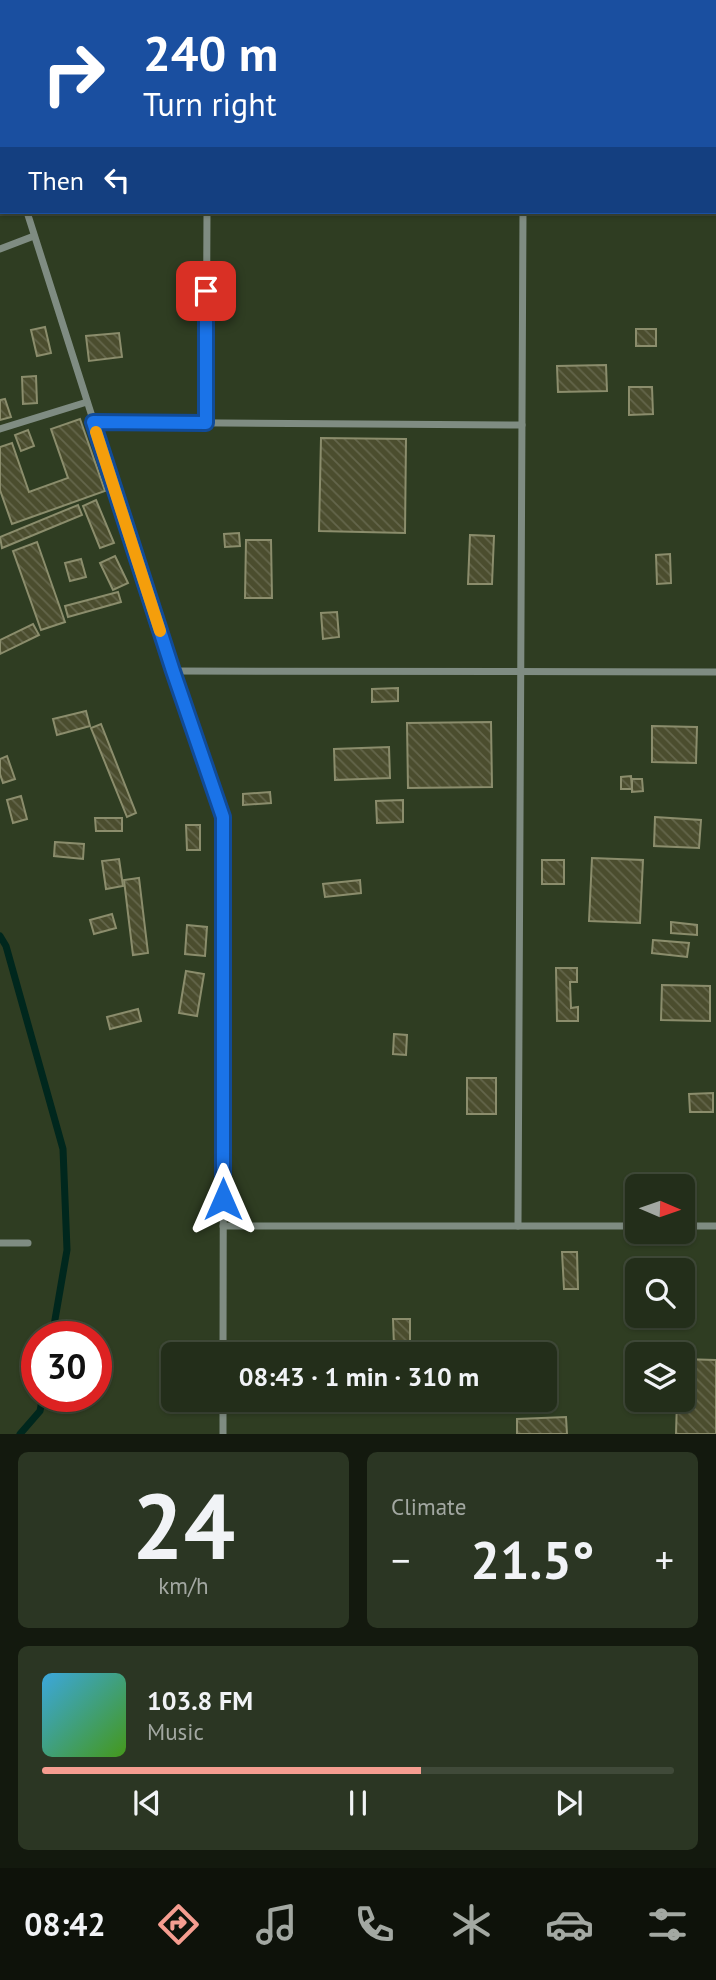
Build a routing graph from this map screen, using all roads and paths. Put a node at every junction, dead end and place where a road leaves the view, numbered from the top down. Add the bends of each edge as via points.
1 (28, 214) edge
2 (207, 214) edge
3 (523, 214) edge
4 (34, 236) junction
5 (0, 249) edge
6 (87, 402) junction
7 (93, 422) junction
8 (206, 423) junction
9 (522, 425) junction
10 (0, 429) edge
11 (173, 671) junction
12 (521, 672) junction
13 (716, 672) edge
14 (223, 1226) junction
15 (518, 1226) junction
16 (625, 1226) edge
17 (695, 1226) edge
18 (716, 1226) edge
19 (28, 1242) dead end
20 (0, 1243) edge
21 (223, 1342) edge
22 (223, 1412) edge
23 (223, 1434) edge

1 - 4 street
2 - 8 street
3 - 9 street
4 - 5 street
4 - 6 street
6 - 7 street
6 - 10 street
7 - 8 street
7 - 11 street
8 - 9 street
9 - 12 street
11 - 12 street
11 - 14 street via 223,817
12 - 13 street
12 - 15 street
14 - 15 street
14 - 21 street
15 - 16 street
17 - 18 street
19 - 20 street
22 - 23 street

